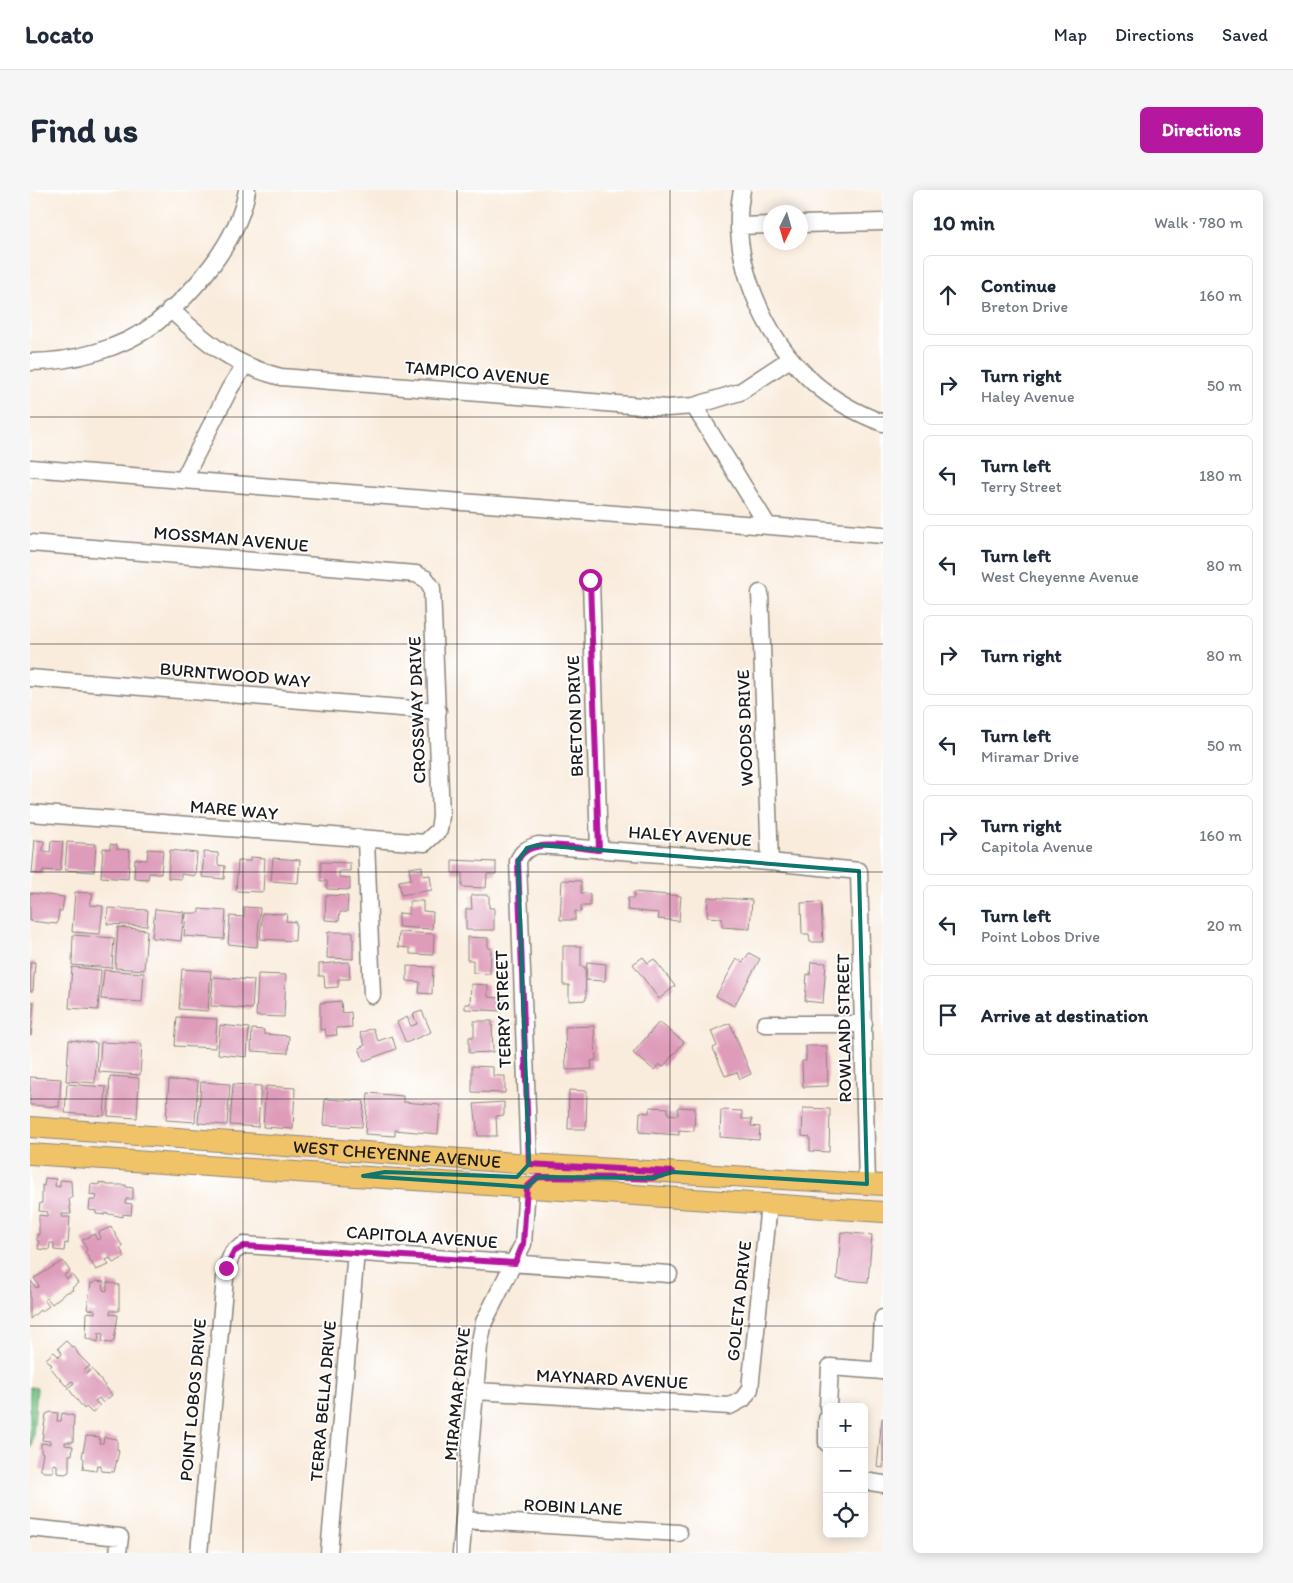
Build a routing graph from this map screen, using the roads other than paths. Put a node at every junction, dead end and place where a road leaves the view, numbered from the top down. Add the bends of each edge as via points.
1 (247, 190) edge
2 (742, 190) edge
3 (883, 222) edge
4 (808, 224) edge
5 (763, 225) edge
6 (740, 226) junction
7 (170, 309) junction
8 (790, 359) junction
9 (30, 362) edge
10 (246, 365) junction
11 (694, 406) junction
12 (883, 423) edge
13 (30, 468) edge
14 (183, 480) junction
15 (768, 526) junction
16 (883, 535) edge
17 (30, 543) edge
18 (426, 579) joint
19 (590, 580) dead end
20 (760, 593) dead end
21 (30, 678) edge
22 (438, 711) junction
23 (30, 813) edge
24 (433, 838) joint
25 (366, 840) junction
26 (599, 850) junction
27 (520, 854) joint
28 (770, 862) junction
29 (859, 871) joint
30 (372, 995) dead end
31 (765, 1024) dead end
32 (864, 1024) junction
33 (30, 1127) edge
34 (30, 1154) edge
35 (529, 1164) junction
36 (673, 1172) junction
37 (362, 1176) junction
38 (875, 1184) edge
39 (527, 1187) junction
40 (769, 1204) junction
41 (883, 1212) edge
42 (234, 1252) joint
43 (356, 1252) junction
44 (515, 1263) junction
45 (670, 1274) dead end
46 (883, 1318) edge
47 (881, 1371) edge
48 (476, 1392) junction
49 (744, 1399) joint
50 (828, 1403) edge
51 (868, 1482) edge
52 (883, 1484) edge
53 (464, 1520) junction
54 (30, 1528) edge
55 (679, 1533) dead end
56 (118, 1553) edge
57 (199, 1553) edge
58 (328, 1553) edge
59 (461, 1553) edge

1 - 7 street via 229,242 204,275
2 - 6 street
3 - 4 street
5 - 6 street
6 - 8 street via 744,265 763,317
7 - 9 street via 135,335 101,350 72,358
7 - 10 street, TAMPICO AVENUE via 209,345
8 - 11 street, TAMPICO AVENUE via 740,392
8 - 12 street via 815,384 863,415
10 - 11 street, TAMPICO AVENUE via 281,377 667,408
10 - 14 street via 230,388
11 - 15 street
13 - 14 street
14 - 15 street
15 - 16 street
17 - 18 street, MOSSMAN AVENUE via 416,574
18 - 22 street, CROSSWAY DRIVE via 432,588
19 - 26 street, BRETON DRIVE
20 - 28 street, WOODS DRIVE
21 - 22 street, BURNTWOOD WAY
22 - 24 street, CROSSWAY DRIVE via 441,816 439,830
23 - 25 street, MARE WAY
24 - 25 street, MARE WAY via 425,843
25 - 30 street
26 - 27 street, HALEY AVENUE via 538,845
26 - 28 street, HALEY AVENUE
27 - 35 street, TERRY STREET
28 - 29 street, HALEY AVENUE
29 - 32 street, ROWLAND STREET
31 - 32 street
32 - 38 street, ROWLAND STREET
33 - 35 main road, WEST CHEYENNE AVENUE
34 - 37 main road, WEST CHEYENNE AVENUE
35 - 36 main road, WEST CHEYENNE AVENUE
35 - 37 main road via 517,1177 385,1172
36 - 38 main road, WEST CHEYENNE AVENUE
36 - 39 main road via 652,1178 538,1177
37 - 39 main road, WEST CHEYENNE AVENUE
39 - 40 main road, WEST CHEYENNE AVENUE
39 - 44 street, MIRAMAR DRIVE via 523,1244
40 - 41 main road, WEST CHEYENNE AVENUE
40 - 49 street, GOLETA DRIVE via 750,1388
42 - 43 street, CAPITOLA AVENUE via 244,1246
42 - 57 street, POINT LOBOS DRIVE via 226,1268
43 - 44 street, CAPITOLA AVENUE
43 - 58 street, TERRA BELLA DRIVE
44 - 45 street, CAPITOLA AVENUE
44 - 48 street, MIRAMAR DRIVE via 484,1322
46 - 47 street
47 - 50 street via 830,1367
48 - 49 street, MAYNARD AVENUE via 730,1406
48 - 53 street, MIRAMAR DRIVE
51 - 52 street
53 - 55 street, ROBIN LANE
53 - 59 street, MIRAMAR DRIVE
54 - 56 street via 120,1537

